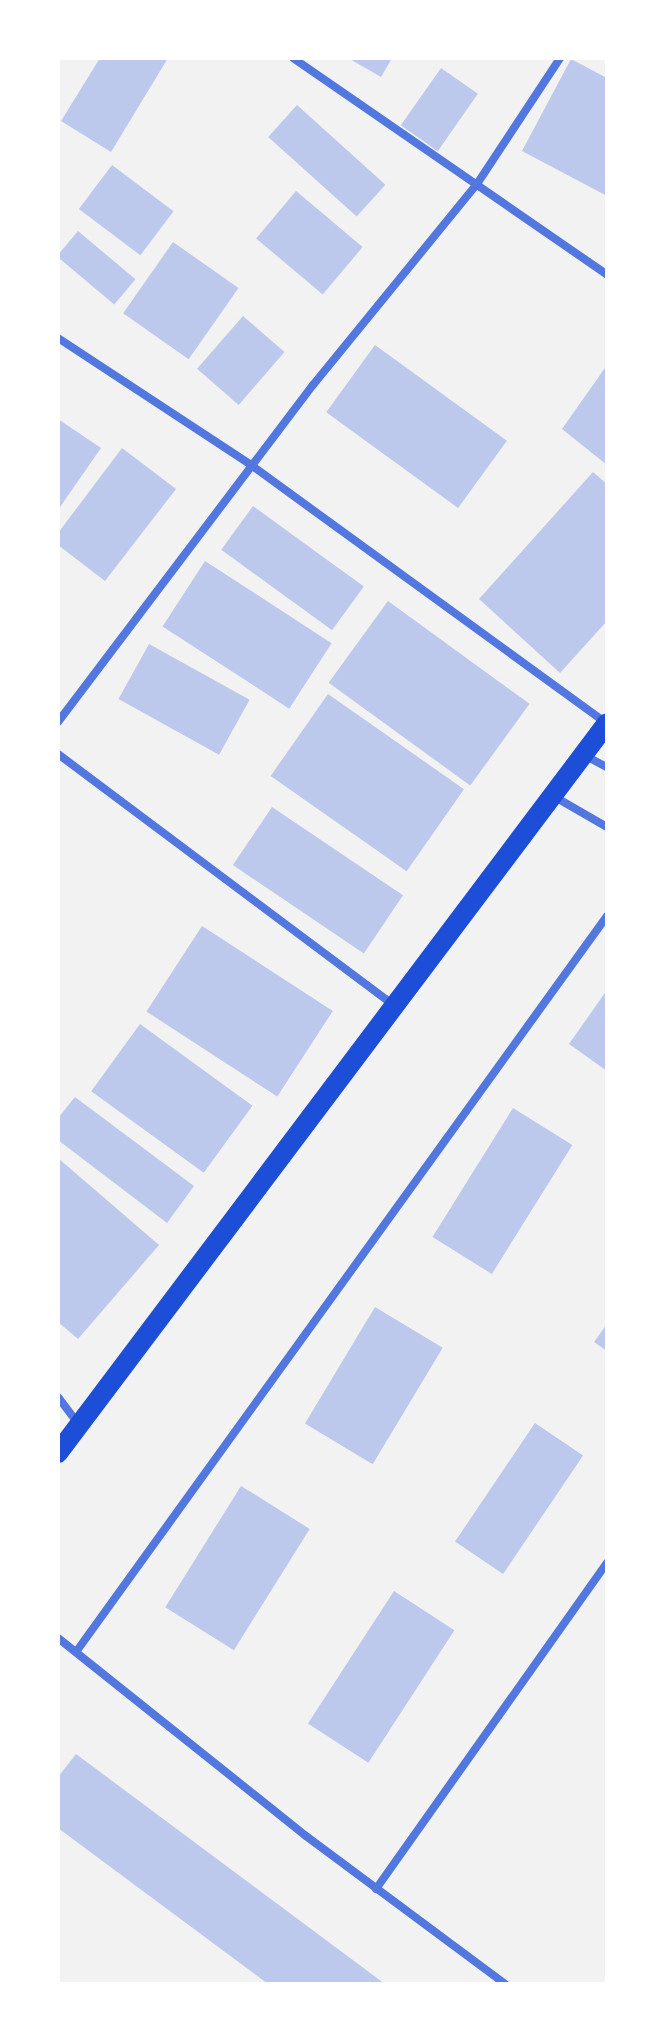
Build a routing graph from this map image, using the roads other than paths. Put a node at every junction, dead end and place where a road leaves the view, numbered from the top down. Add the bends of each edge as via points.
1 (293, 58) edge
2 (560, 58) edge
3 (477, 184) junction
4 (607, 275) edge
5 (58, 338) edge
6 (251, 465) junction
7 (58, 722) edge
8 (607, 723) edge
9 (58, 754) edge
10 (584, 754) junction
11 (607, 767) edge
12 (555, 797) junction
13 (607, 827) edge
14 (607, 916) edge
15 (395, 1006) junction
16 (58, 1397) edge
17 (79, 1424) junction
18 (58, 1453) edge
19 (607, 1563) edge
20 (58, 1638) edge
21 (76, 1652) junction
22 (376, 1889) junction
23 (505, 1984) edge

1 - 3 street
2 - 3 street
3 - 4 street
3 - 6 street
5 - 6 street
6 - 7 street
6 - 8 street
8 - 10 main road
9 - 15 street
10 - 11 street
10 - 12 main road
12 - 13 street
12 - 15 main road
14 - 21 street
15 - 17 main road
16 - 17 street
17 - 18 main road
19 - 22 street
20 - 21 street
21 - 22 street
22 - 23 street

